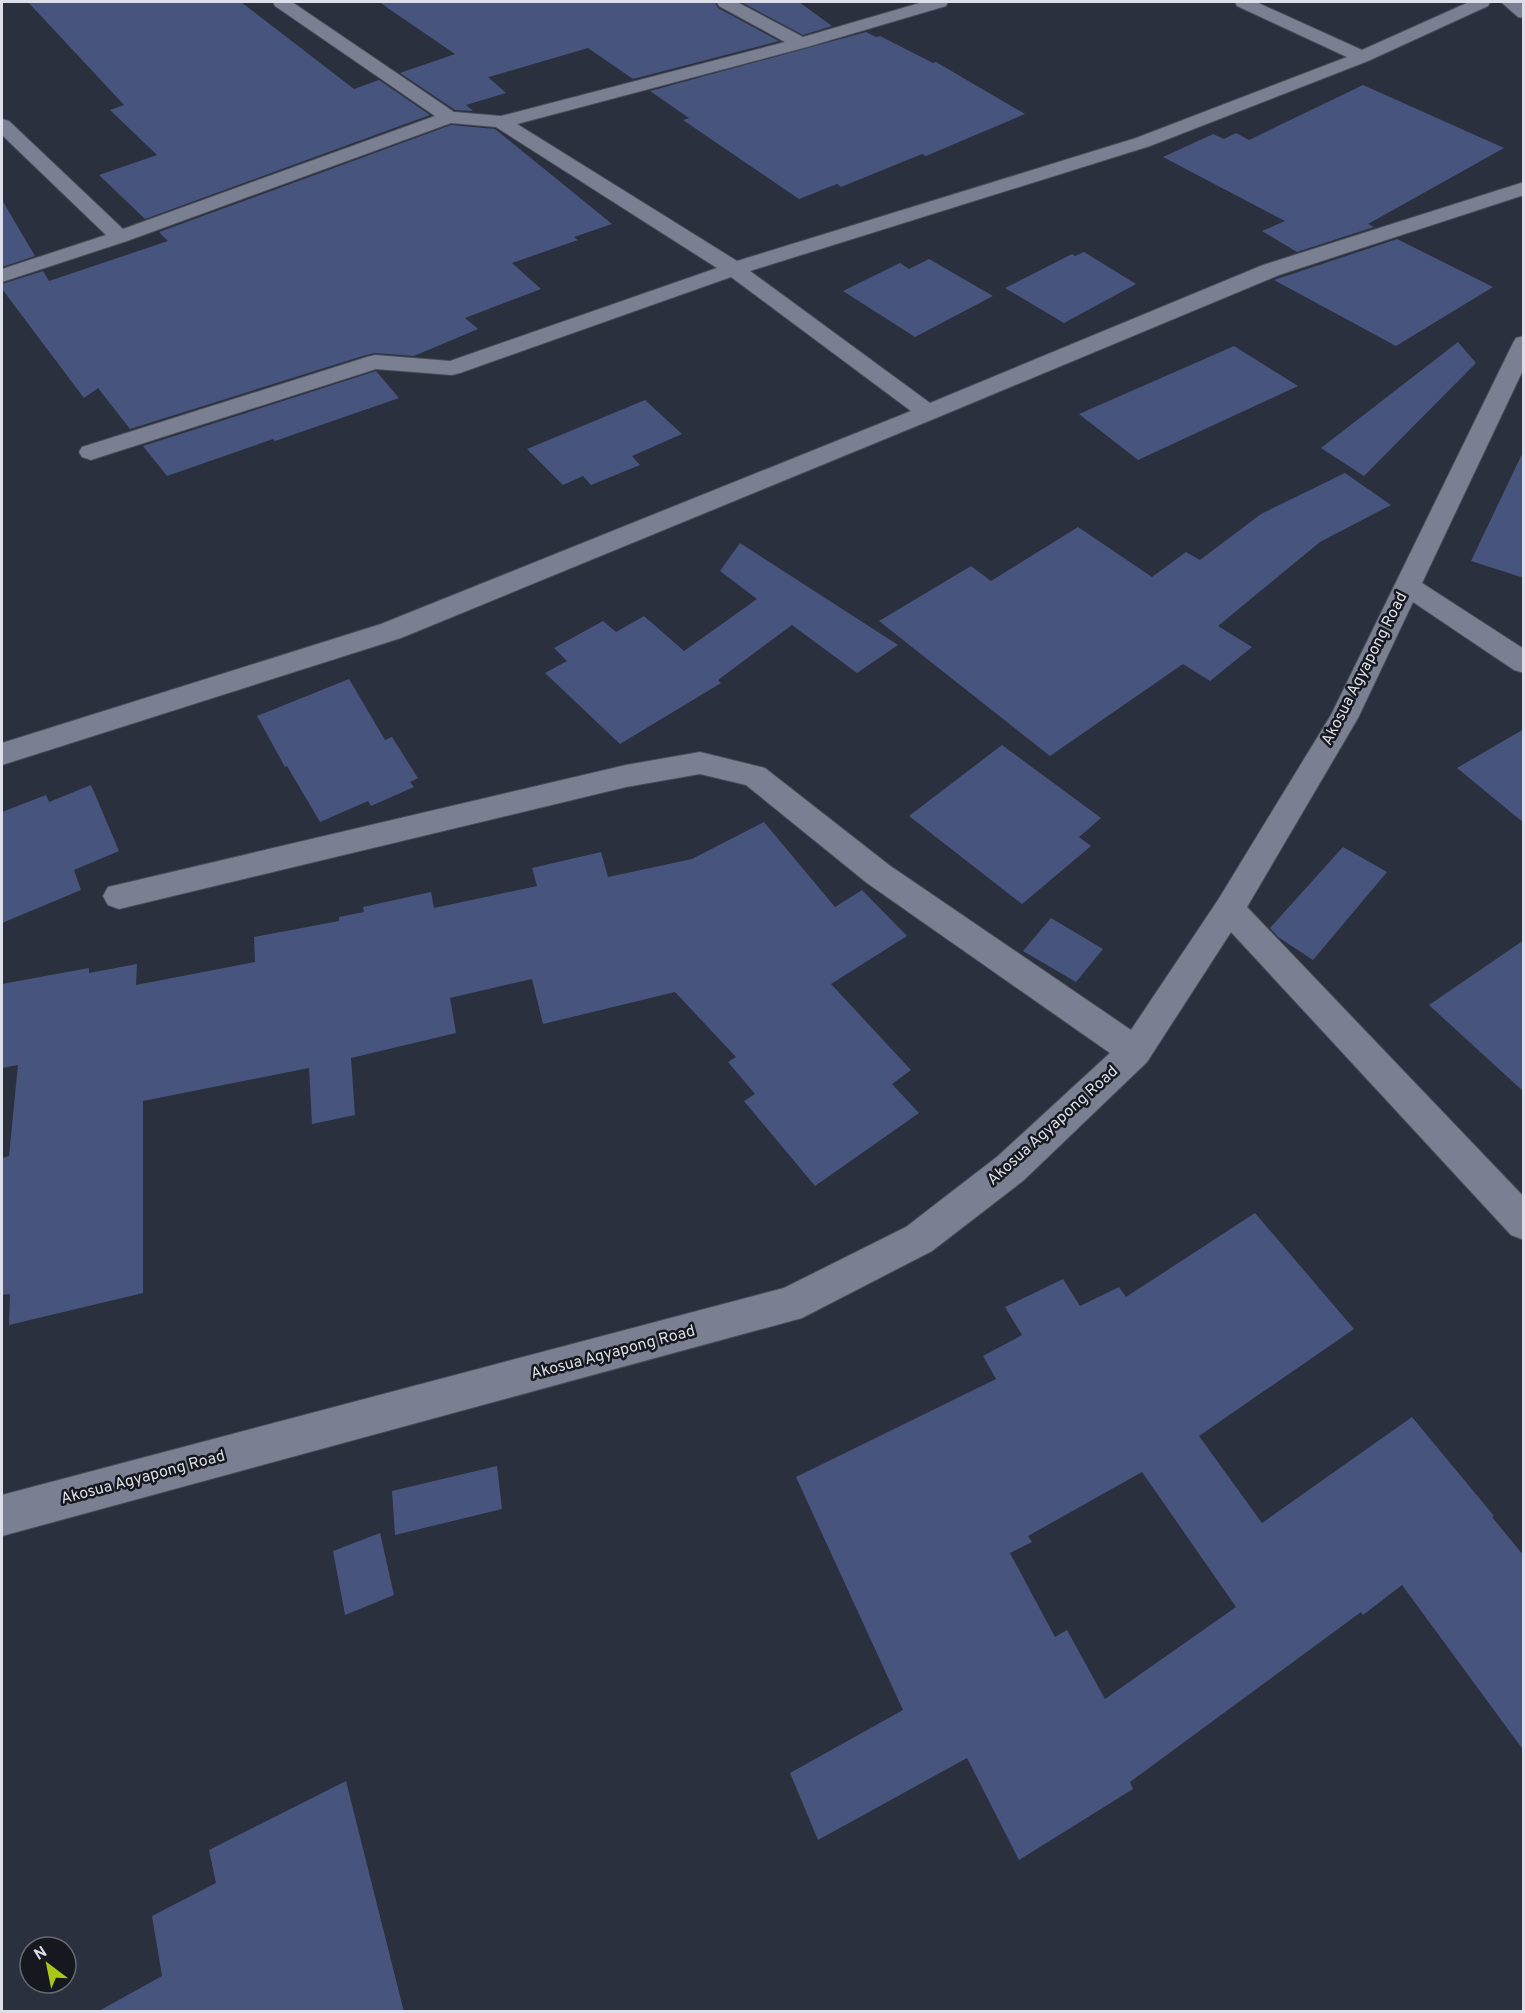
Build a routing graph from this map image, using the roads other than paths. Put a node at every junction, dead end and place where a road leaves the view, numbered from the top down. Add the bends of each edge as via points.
1 (281, 2) edge
2 (725, 2) edge
3 (940, 2) edge
4 (1243, 2) edge
5 (1482, 2) edge
6 (1509, 2) edge
7 (1524, 13) edge
8 (801, 43) junction
9 (1362, 57) junction
10 (449, 117) junction
11 (501, 122) junction
12 (2, 125) edge
13 (1524, 188) edge
14 (120, 237) junction
15 (734, 269) junction
16 (2, 276) edge
17 (1524, 343) edge
18 (927, 412) junction
19 (91, 452) dead end
20 (1407, 585) junction
21 (1524, 663) edge
22 (2, 754) edge
23 (119, 896) dead end
24 (1229, 909) junction
25 (1135, 1052) junction
26 (1524, 1223) edge
27 (2, 1516) edge

1 - 10 street
2 - 8 street
3 - 8 street
4 - 9 street
5 - 9 street
6 - 7 street
8 - 11 street
9 - 15 street via 1143,142
10 - 11 street
10 - 14 street
11 - 15 street
12 - 14 street
13 - 18 street via 1271,270
14 - 16 street
15 - 18 street
15 - 19 street via 452,368 375,362
17 - 20 street, Akosua Agyapong Road
18 - 22 street via 391,631
20 - 21 street
20 - 24 street, Akosua Agyapong Road via 1344,718
23 - 25 street via 626,776 700,763 755,776 878,874
24 - 25 street, Akosua Agyapong Road
24 - 26 street
25 - 27 street, Akosua Agyapong Road via 1011,1168 919,1239 789,1305

